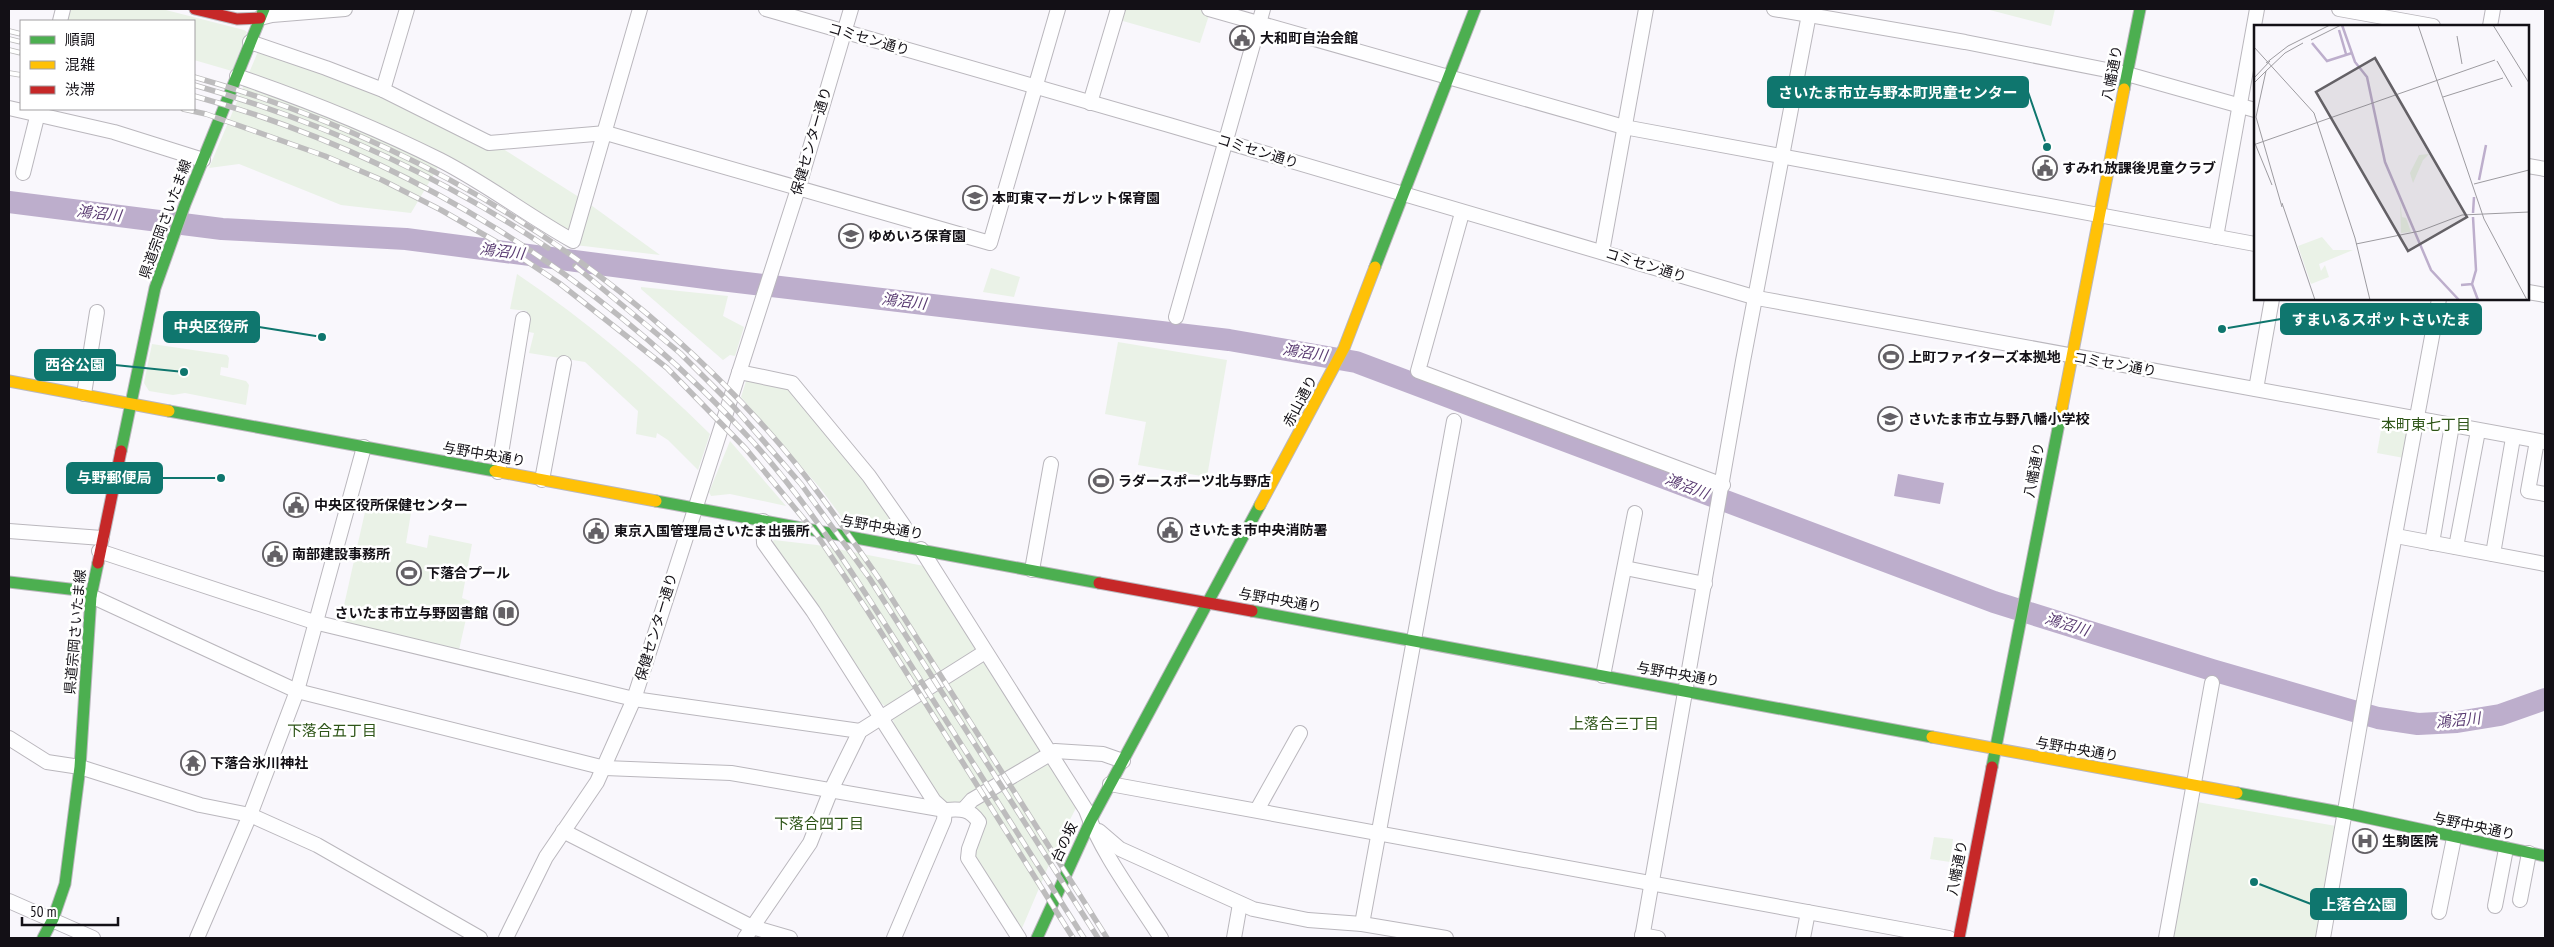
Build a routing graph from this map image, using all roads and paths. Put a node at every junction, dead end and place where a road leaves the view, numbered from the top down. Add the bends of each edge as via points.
1 (195, 9) edge
2 (345, 9) edge
3 (407, 9) edge
4 (640, 9) edge
5 (766, 9) edge
6 (851, 9) edge
7 (1058, 9) edge
8 (1118, 9) edge
9 (1209, 9) edge
10 (1263, 9) edge
11 (1475, 9) edge
12 (1646, 9) edge
13 (1774, 9) edge
14 (2140, 9) edge
15 (2257, 9) edge
16 (2339, 9) edge
17 (2493, 9) edge
18 (1809, 12) edge
19 (262, 13) edge
20 (1259, 24) junction
21 (2254, 25) edge
22 (2427, 25) edge
23 (2490, 25) edge
24 (2254, 26) edge
25 (844, 32) junction
26 (250, 42) junction
27 (2127, 74) junction
28 (237, 76) junction
29 (1450, 77) junction
30 (1035, 88) junction
31 (383, 90) junction
32 (1090, 103) junction
33 (2240, 106) junction
34 (24, 110) edge
35 (2254, 110) edge
36 (38, 112) edge
37 (1624, 127) junction
38 (606, 133) junction
39 (1225, 141) junction
40 (1782, 157) junction
41 (203, 160) junction
42 (2529, 166) edge
43 (2545, 169) edge
44 (23, 173) dead end
45 (798, 189) junction
46 (1403, 194) junction
47 (1462, 213) junction
48 (2099, 216) junction
49 (2216, 237) junction
50 (2254, 244) edge
51 (1602, 252) junction
52 (2529, 292) edge
53 (2545, 295) edge
54 (1757, 298) junction
55 (2272, 300) edge
56 (2439, 300) edge
57 (97, 312) dead end
58 (1176, 317) dead end
59 (523, 319) dead end
60 (2072, 357) junction
61 (564, 363) dead end
62 (739, 372) junction
63 (9, 381) edge
64 (2256, 389) junction
65 (84, 394) junction
66 (132, 403) junction
67 (2416, 418) junction
68 (1454, 421) dead end
69 (2452, 426) junction
70 (2478, 431) junction
71 (2513, 438) junction
72 (2541, 441) edge
73 (364, 447) junction
74 (1052, 464) dead end
75 (498, 472) junction
76 (542, 480) junction
77 (1722, 486) junction
78 (2545, 494) edge
79 (694, 508) junction
80 (1635, 512) dead end
81 (763, 520) junction
82 (9, 531) edge
83 (2396, 536) junction
84 (2432, 543) junction
85 (100, 545) junction
86 (901, 545) junction
87 (2456, 547) junction
88 (921, 549) junction
89 (2494, 554) junction
90 (2545, 564) edge
91 (1625, 568) junction
92 (1032, 570) junction
93 (9, 582) edge
94 (1705, 584) junction
95 (91, 596) junction
96 (1208, 603) junction
97 (314, 622) junction
98 (1413, 639) junction
99 (985, 652) junction
100 (1603, 676) junction
101 (2212, 682) dead end
102 (1686, 690) junction
103 (297, 691) junction
104 (634, 699) junction
105 (881, 718) junction
106 (860, 731) junction
107 (1300, 733) dead end
108 (9, 738) edge
109 (1995, 749) junction
110 (1050, 753) junction
111 (1123, 761) junction
112 (80, 767) junction
113 (605, 768) junction
114 (1110, 784) junction
115 (2194, 785) junction
116 (831, 790) junction
117 (964, 809) junction
118 (945, 810) junction
119 (1257, 810) junction
120 (2345, 813) junction
121 (250, 815) junction
122 (1090, 822) junction
123 (564, 831) junction
124 (1378, 834) junction
125 (2454, 838) junction
126 (2506, 849) junction
127 (2529, 853) junction
128 (2545, 856) edge
129 (1652, 882) junction
130 (2520, 900) dead end
131 (9, 901) edge
132 (1240, 904) junction
133 (2495, 906) dead end
134 (1808, 912) junction
135 (2439, 912) dead end
136 (53, 919) junction
137 (1362, 924) junction
138 (748, 933) edge
139 (1642, 937) edge
140 (43, 938) edge
141 (94, 938) edge
142 (197, 938) edge
143 (480, 938) edge
144 (506, 938) edge
145 (790, 938) edge
146 (894, 938) edge
147 (1019, 938) edge
148 (1037, 938) edge
149 (1161, 938) edge
150 (1234, 938) edge
151 (1446, 938) edge
152 (1658, 938) edge
153 (1803, 938) edge
154 (1949, 938) edge
155 (1958, 938) edge
156 (2166, 938) edge
157 (2323, 938) edge

1 - 19 street via 237,19
2 - 19 street
3 - 31 street
4 - 38 street
5 - 25 street, コミセン通り
6 - 25 street, 保健センター通り
7 - 30 street
8 - 32 street
9 - 20 street
10 - 20 street
11 - 29 street, 赤山通り
12 - 37 street
13 - 18 street
14 - 27 street, 八幡通り
15 - 21 street
16 - 22 street
17 - 23 street
18 - 27 street
18 - 40 street
19 - 26 street, 県道宗岡さいたま線
20 - 29 street
20 - 39 street
24 - 33 street
25 - 30 street, コミセン通り
25 - 45 street, 保健センター通り
26 - 28 street, 県道宗岡さいたま線
26 - 31 street
27 - 33 street
27 - 48 street, 八幡通り
28 - 38 street via 326,108 441,161 573,241
28 - 41 street, 県道宗岡さいたま線
29 - 37 street
29 - 46 street, 赤山通り
30 - 32 street, コミセン通り
30 - 45 street via 990,243
31 - 38 street via 489,143
32 - 39 street, コミセン通り
33 - 35 street
33 - 49 street
34 - 36 street
36 - 41 street
36 - 44 street
37 - 40 street
37 - 51 street
38 - 45 street
39 - 46 street, コミセン通り
39 - 58 street
40 - 48 street
40 - 54 street
41 - 66 street, 県道宗岡さいたま線 via 155,288
42 - 43 street
45 - 62 street, 保健センター通り
46 - 47 street, コミセン通り
46 - 96 street, 赤山通り via 1344,348
47 - 51 street, コミセン通り
47 - 77 street via 1418,370
48 - 49 street
48 - 60 street, 八幡通り
49 - 50 street
51 - 54 street, コミセン通り
52 - 53 street
54 - 60 street, コミセン通り
54 - 77 street
55 - 64 street
56 - 67 street
57 - 65 street
59 - 75 street
60 - 64 street, コミセン通り
60 - 109 street, 八幡通り
61 - 76 street
62 - 79 street, 保健センター通り
62 - 86 street via 792,383 869,476 904,526
63 - 65 street, 与野中央通り
64 - 67 street, コミセン通り
65 - 66 street, 与野中央通り
66 - 73 street, 与野中央通り
66 - 85 street, 県道宗岡さいたま線
67 - 69 street, コミセン通り
67 - 83 street
68 - 98 street
69 - 70 street, コミセン通り
69 - 84 street
70 - 71 street, コミセン通り
70 - 87 street
71 - 72 street, コミセン通り
71 - 89 street
72 - 78 street via 2528,491
73 - 75 street, 与野中央通り
73 - 97 street
74 - 92 street
75 - 76 street, 与野中央通り
76 - 79 street, 与野中央通り
77 - 94 street
79 - 81 street, 与野中央通り
79 - 104 street, 保健センター通り
80 - 91 street
81 - 86 street, 与野中央通り
81 - 105 street via 764,543 813,611
82 - 85 street
83 - 84 street
83 - 120 street
84 - 87 street
85 - 95 street, 県道宗岡さいたま線
85 - 97 street
86 - 88 street, 与野中央通り
87 - 89 street
88 - 92 street, 与野中央通り
88 - 99 street
89 - 90 street
91 - 94 street
91 - 100 street
92 - 96 street, 与野中央通り
93 - 95 street via 78,590
94 - 102 street
95 - 103 street
95 - 112 street, 県道宗岡さいたま線
96 - 98 street, 与野中央通り
96 - 111 street, 赤山通り
97 - 103 street
97 - 104 street
98 - 100 street, 与野中央通り
98 - 124 street
99 - 105 street
99 - 110 street
100 - 102 street, 与野中央通り
101 - 115 street
102 - 109 street, 与野中央通り
102 - 129 street
103 - 113 street
103 - 121 street
104 - 106 street
104 - 113 street, 保健センター通り
105 - 106 street
105 - 118 street via 934,801
106 - 116 street
107 - 119 street
108 - 112 street via 47,762
109 - 115 street, 与野中央通り
109 - 155 street, 八幡通り
110 - 111 street via 1103,754
110 - 117 street via 972,800
110 - 122 street via 1086,810
111 - 114 street, 台の坂
112 - 121 street via 200,805
112 - 136 street, 県道宗岡さいたま線 via 65,884
113 - 116 street via 731,773
113 - 123 street, 保健センター通り
114 - 119 street
114 - 122 street, 台の坂
115 - 120 street, 与野中央通り
115 - 156 street
116 - 118 street
116 - 138 street via 810,843
117 - 118 street
117 - 147 street via 979,822 968,858
118 - 146 street via 944,820
119 - 124 street
120 - 125 street, 与野中央通り
120 - 157 street
121 - 142 street
121 - 143 street via 317,845
122 - 132 street via 1120,849
122 - 148 street, 台の坂
122 - 149 street
123 - 138 street
123 - 144 street, 保健センター通り via 546,857
124 - 129 street
124 - 137 street
125 - 126 street, 与野中央通り
125 - 135 street
126 - 127 street, 与野中央通り
126 - 133 street
127 - 128 street, 与野中央通り
127 - 130 street
129 - 134 street
129 - 139 street
131 - 136 street
132 - 137 street via 1308,920
132 - 150 street
134 - 153 street
134 - 154 street
136 - 140 street, 県道宗岡さいたま線
136 - 141 street
137 - 151 street
138 - 145 street
139 - 152 street

